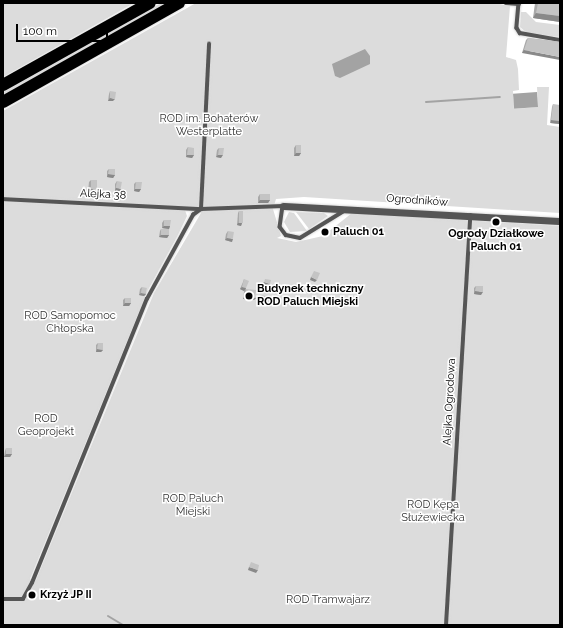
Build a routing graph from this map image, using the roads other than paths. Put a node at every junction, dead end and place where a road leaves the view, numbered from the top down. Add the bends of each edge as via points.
1 (150, 3) edge
2 (179, 3) edge
3 (506, 3) edge
4 (519, 4) edge
5 (560, 40) edge
6 (209, 44) dead end
7 (3, 85) edge
8 (3, 102) edge
9 (3, 198) edge
10 (272, 206) joint
11 (283, 206) junction
12 (358, 208) junction
13 (201, 209) junction
14 (470, 219) junction
15 (560, 220) edge
16 (3, 599) edge
17 (446, 625) edge

1 - 7 highway
2 - 8 highway
3 - 4 lane
4 - 5 lane via 517,28 520,34
6 - 13 lane
9 - 13 lane, Alejka 38
10 - 11 lane, Ogrodników
10 - 13 lane, Alejka 38
11 - 12 street, Ogrodników
11 - 12 lane via 280,227 293,238 307,235 340,213
12 - 14 street, Ogrodników
13 - 16 lane via 194,215 147,299 32,583 23,599
14 - 15 street, Ogrodników
14 - 17 lane, Alejka Ogrodowa

